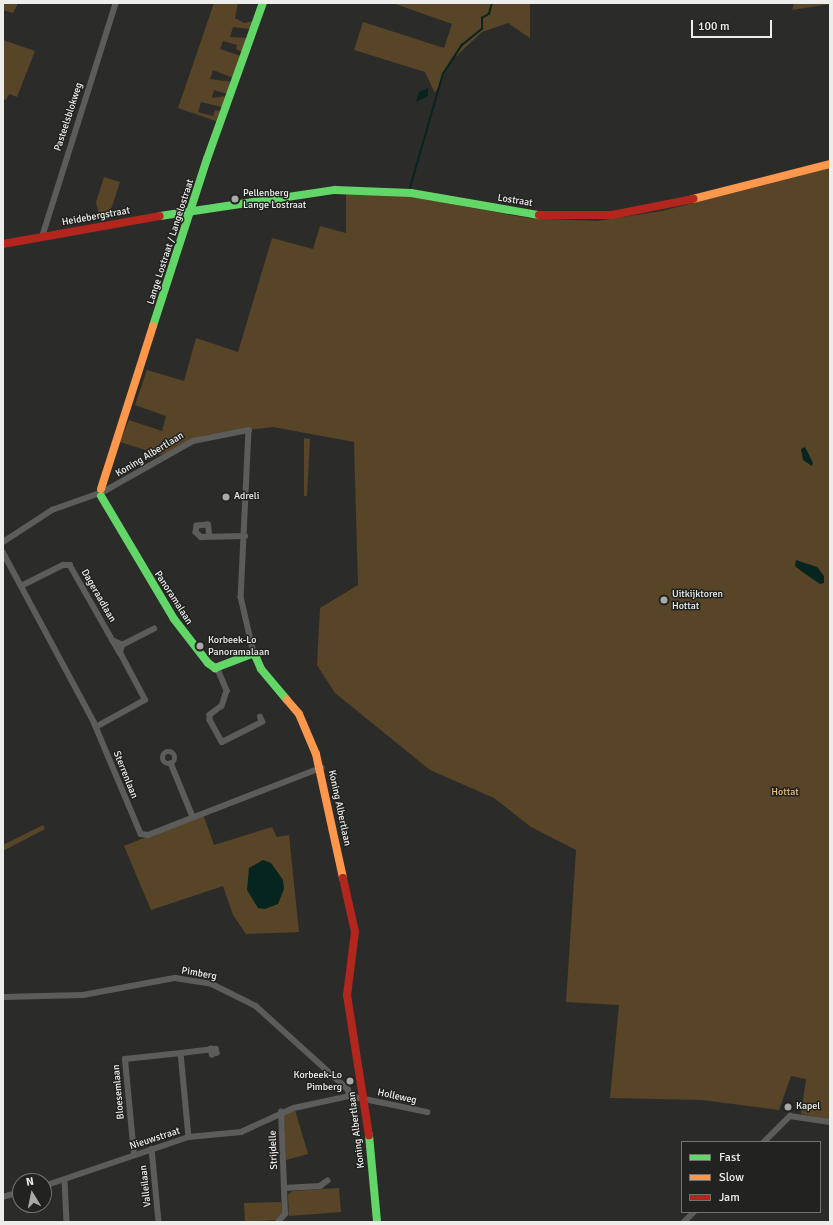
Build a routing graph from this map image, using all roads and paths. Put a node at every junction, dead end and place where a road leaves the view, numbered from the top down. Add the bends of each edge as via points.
1 (116, 3) edge
2 (263, 3) edge
3 (830, 164) edge
4 (193, 211) junction
5 (42, 237) junction
6 (3, 244) edge
7 (101, 493) junction
8 (209, 534) dead end
9 (245, 536) junction
10 (3, 542) edge
11 (3, 552) edge
12 (21, 586) junction
13 (154, 630) dead end
14 (113, 641) junction
15 (122, 645) junction
16 (120, 653) junction
17 (254, 653) junction
18 (217, 668) junction
19 (260, 717) dead end
20 (96, 727) junction
21 (171, 763) dead end
22 (321, 768) junction
23 (193, 817) junction
24 (3, 998) edge
25 (211, 1049) dead end
26 (181, 1053) junction
27 (350, 1096) junction
28 (365, 1100) junction
29 (281, 1112) junction
30 (426, 1112) dead end
31 (830, 1122) edge
32 (189, 1137) junction
33 (765, 1141) edge
34 (152, 1149) junction
35 (134, 1155) junction
36 (64, 1180) junction
37 (327, 1181) dead end
38 (52, 1184) edge
39 (284, 1188) junction
40 (693, 1213) edge
41 (67, 1222) edge
42 (159, 1222) edge
43 (278, 1222) edge
44 (378, 1222) edge
45 (684, 1222) edge

1 - 5 street, Pasteelsblokweg
2 - 4 street, Lange Lostraat / Langelostraat via 207,159
3 - 4 street, Lostraat via 663,207 612,215 540,215 411,193 354,189 292,194
4 - 5 street, Heidebergstraat
4 - 7 street, Lange Lostraat / Langelostraat
5 - 6 street, Heidebergstraat
7 - 9 street, Koning Albertlaan via 194,441 249,430
7 - 10 street via 52,510
7 - 18 street, Panoramalaan via 174,619 208,663
8 - 9 street
9 - 17 street, Koning Albertlaan via 241,597
11 - 12 street, Sterrenlaan
12 - 14 street, Dageraadlaan via 63,565 70,565
12 - 20 street, Sterrenlaan
13 - 15 street
14 - 15 street
14 - 16 street, Dageraadlaan
15 - 16 street
16 - 20 street, Dageraadlaan via 145,700
17 - 18 street
17 - 22 street, Koning Albertlaan via 261,669 299,714
18 - 19 street via 227,691 222,706 210,715 210,720 222,742 262,722
20 - 23 street, Sterrenlaan via 141,834 148,835
21 - 23 street
22 - 23 street, Sterrenlaan
22 - 28 street, Koning Albertlaan via 356,932 347,987
24 - 27 street, Pimberg via 84,994 175,978 212,984 256,1006 348,1089
25 - 26 street, Bloesemlaan via 212,1055 217,1054 216,1049 209,1050 202,1050
26 - 32 street
26 - 35 street, Bloesemlaan via 125,1059
27 - 28 street, Nieuwstraat
27 - 29 street, Nieuwstraat
28 - 30 street, Holleweg
28 - 44 street, Koning Albertlaan
29 - 32 street, Nieuwstraat via 241,1132
29 - 39 street, Strijdelle
31 - 33 street via 790,1116
32 - 34 street, Nieuwstraat
34 - 35 street, Nieuwstraat
34 - 42 street, Valleilaan
35 - 36 street, Nieuwstraat
36 - 38 street, Nieuwstraat
36 - 41 street
37 - 39 street via 320,1186
39 - 43 street, Strijdelle via 285,1214
40 - 45 street

